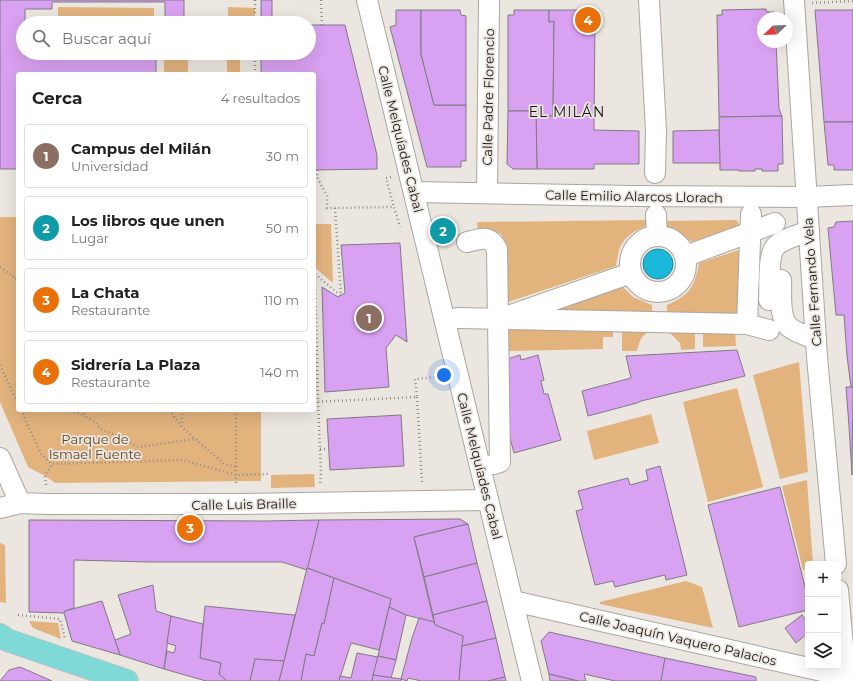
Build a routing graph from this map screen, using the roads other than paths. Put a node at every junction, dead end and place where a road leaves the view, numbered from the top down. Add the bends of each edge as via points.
1 (368, 0) edge
2 (489, 0) edge
3 (649, 0) edge
4 (794, 4) edge
5 (655, 174) dead end
6 (414, 192) junction
7 (487, 193) junction
8 (853, 195) edge
9 (807, 197) junction
10 (656, 215) dead end
11 (750, 223) junction
12 (775, 223) dead end
13 (809, 231) junction
14 (657, 236) junction
15 (467, 242) dead end
16 (686, 256) junction
17 (781, 272) dead end
18 (631, 273) junction
19 (658, 293) junction
20 (769, 300) dead end
21 (456, 318) dead end
22 (498, 320) junction
23 (660, 322) junction
24 (747, 324) junction
25 (769, 330) dead end
26 (816, 339) junction
27 (0, 458) edge
28 (494, 464) dead end
29 (488, 500) junction
30 (20, 502) junction
31 (0, 508) edge
32 (836, 561) edge
33 (839, 597) edge
34 (513, 601) junction
35 (2, 642) edge
36 (848, 646) edge
37 (844, 678) edge
38 (127, 681) edge
39 (532, 681) edge

1 - 6 street, Calle Melquíades Cabal
2 - 7 street, Calle Padre Florencio
3 - 5 street via 656,131
4 - 9 street, Calle Fernando Vela
6 - 7 street, Calle Emilio Alarcos Llorach
6 - 29 street, Calle Melquíades Cabal
7 - 9 street, Calle Emilio Alarcos Llorach
8 - 9 street, Calle Emilio Alarcos Llorach
9 - 13 street, Calle Fernando Vela
10 - 14 street
11 - 12 street
11 - 16 street
11 - 24 street
13 - 20 street via 776,246 771,255
13 - 26 street, Calle Fernando Vela
14 - 16 street via 675,241
14 - 18 street via 643,240 635,248 630,258
15 - 22 street via 486,238 493,241 497,249
16 - 19 street via 686,271 682,281 673,288
17 - 26 street via 784,321 790,328
18 - 19 street via 642,288
18 - 22 street
19 - 23 street
21 - 22 street
22 - 23 street
22 - 28 street via 500,462
23 - 24 street
24 - 25 street
26 - 32 street, Calle Fernando Vela
27 - 30 street
29 - 30 street, Calle Luis Braille via 205,504
29 - 34 street, Calle Melquíades Cabal
30 - 31 street, Calle Luis Braille
33 - 36 street
34 - 37 street, Calle Joaquín Vaquero Palacios
34 - 39 street, Calle Melquíades Cabal
35 - 38 main road
36 - 37 street

